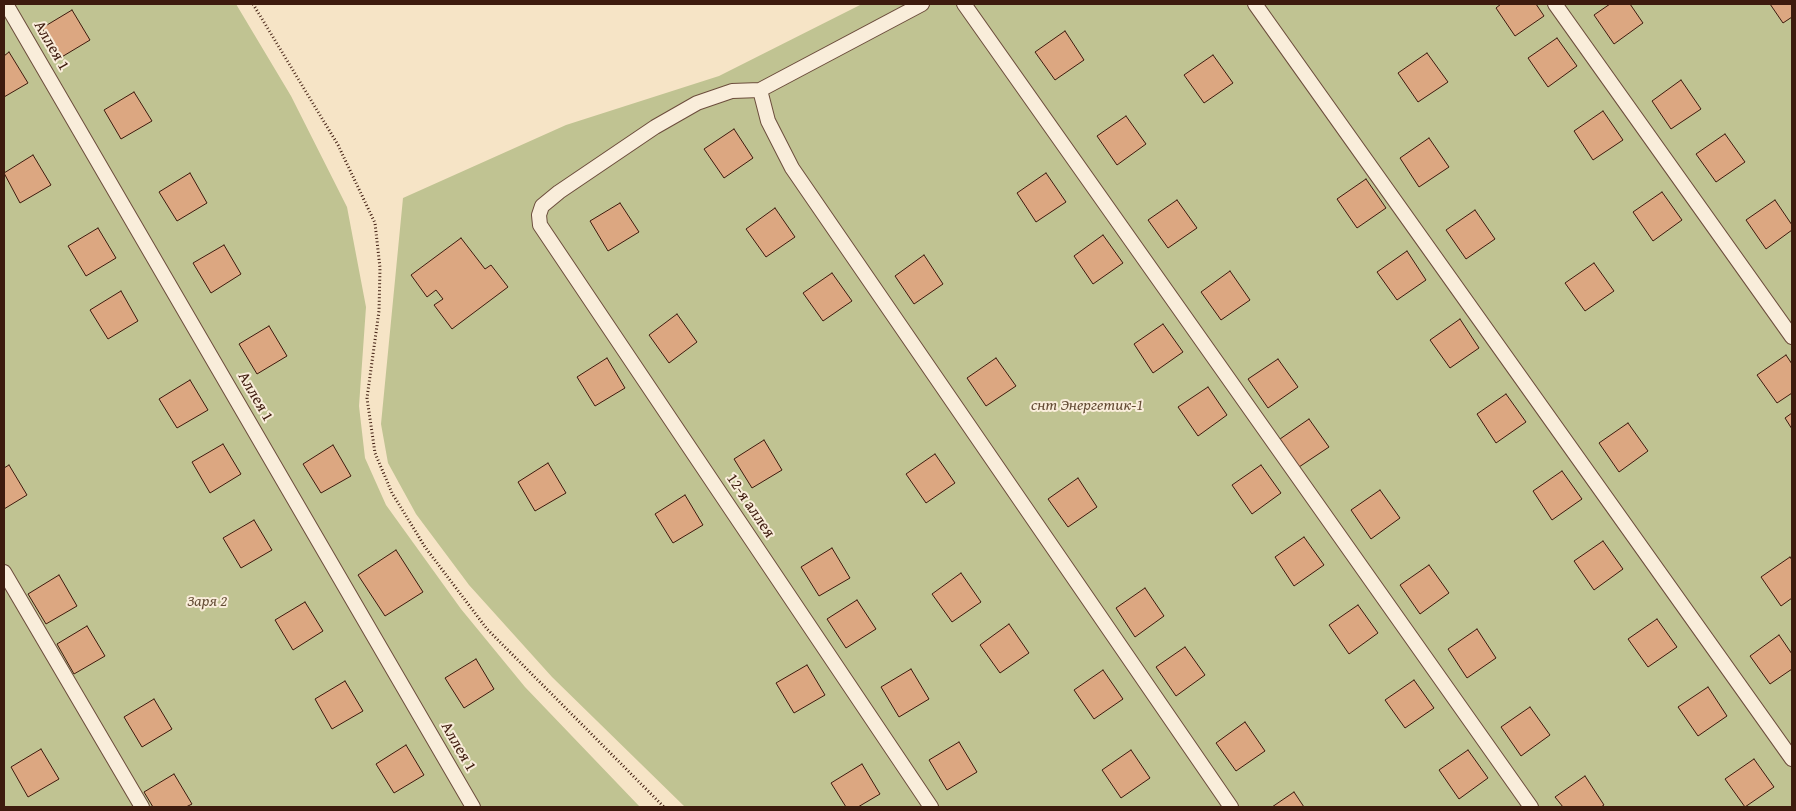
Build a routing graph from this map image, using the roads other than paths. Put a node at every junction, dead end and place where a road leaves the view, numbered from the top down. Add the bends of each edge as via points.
1 (6, 4) edge
2 (922, 4) edge
3 (964, 4) edge
4 (1255, 4) edge
5 (1555, 4) edge
6 (760, 90) junction
7 (1792, 337) edge
8 (4, 572) edge
9 (1792, 759) edge
10 (142, 807) edge
11 (473, 807) edge
12 (931, 807) edge
13 (1231, 807) edge
14 (1531, 807) edge

1 - 11 lane, Аллея 1
2 - 6 lane
3 - 14 lane
4 - 9 lane
5 - 7 lane
6 - 12 lane, 12-я аллея via 732,91 697,102 655,127 542,206 540,225
6 - 13 lane via 768,121 792,168
8 - 10 lane

